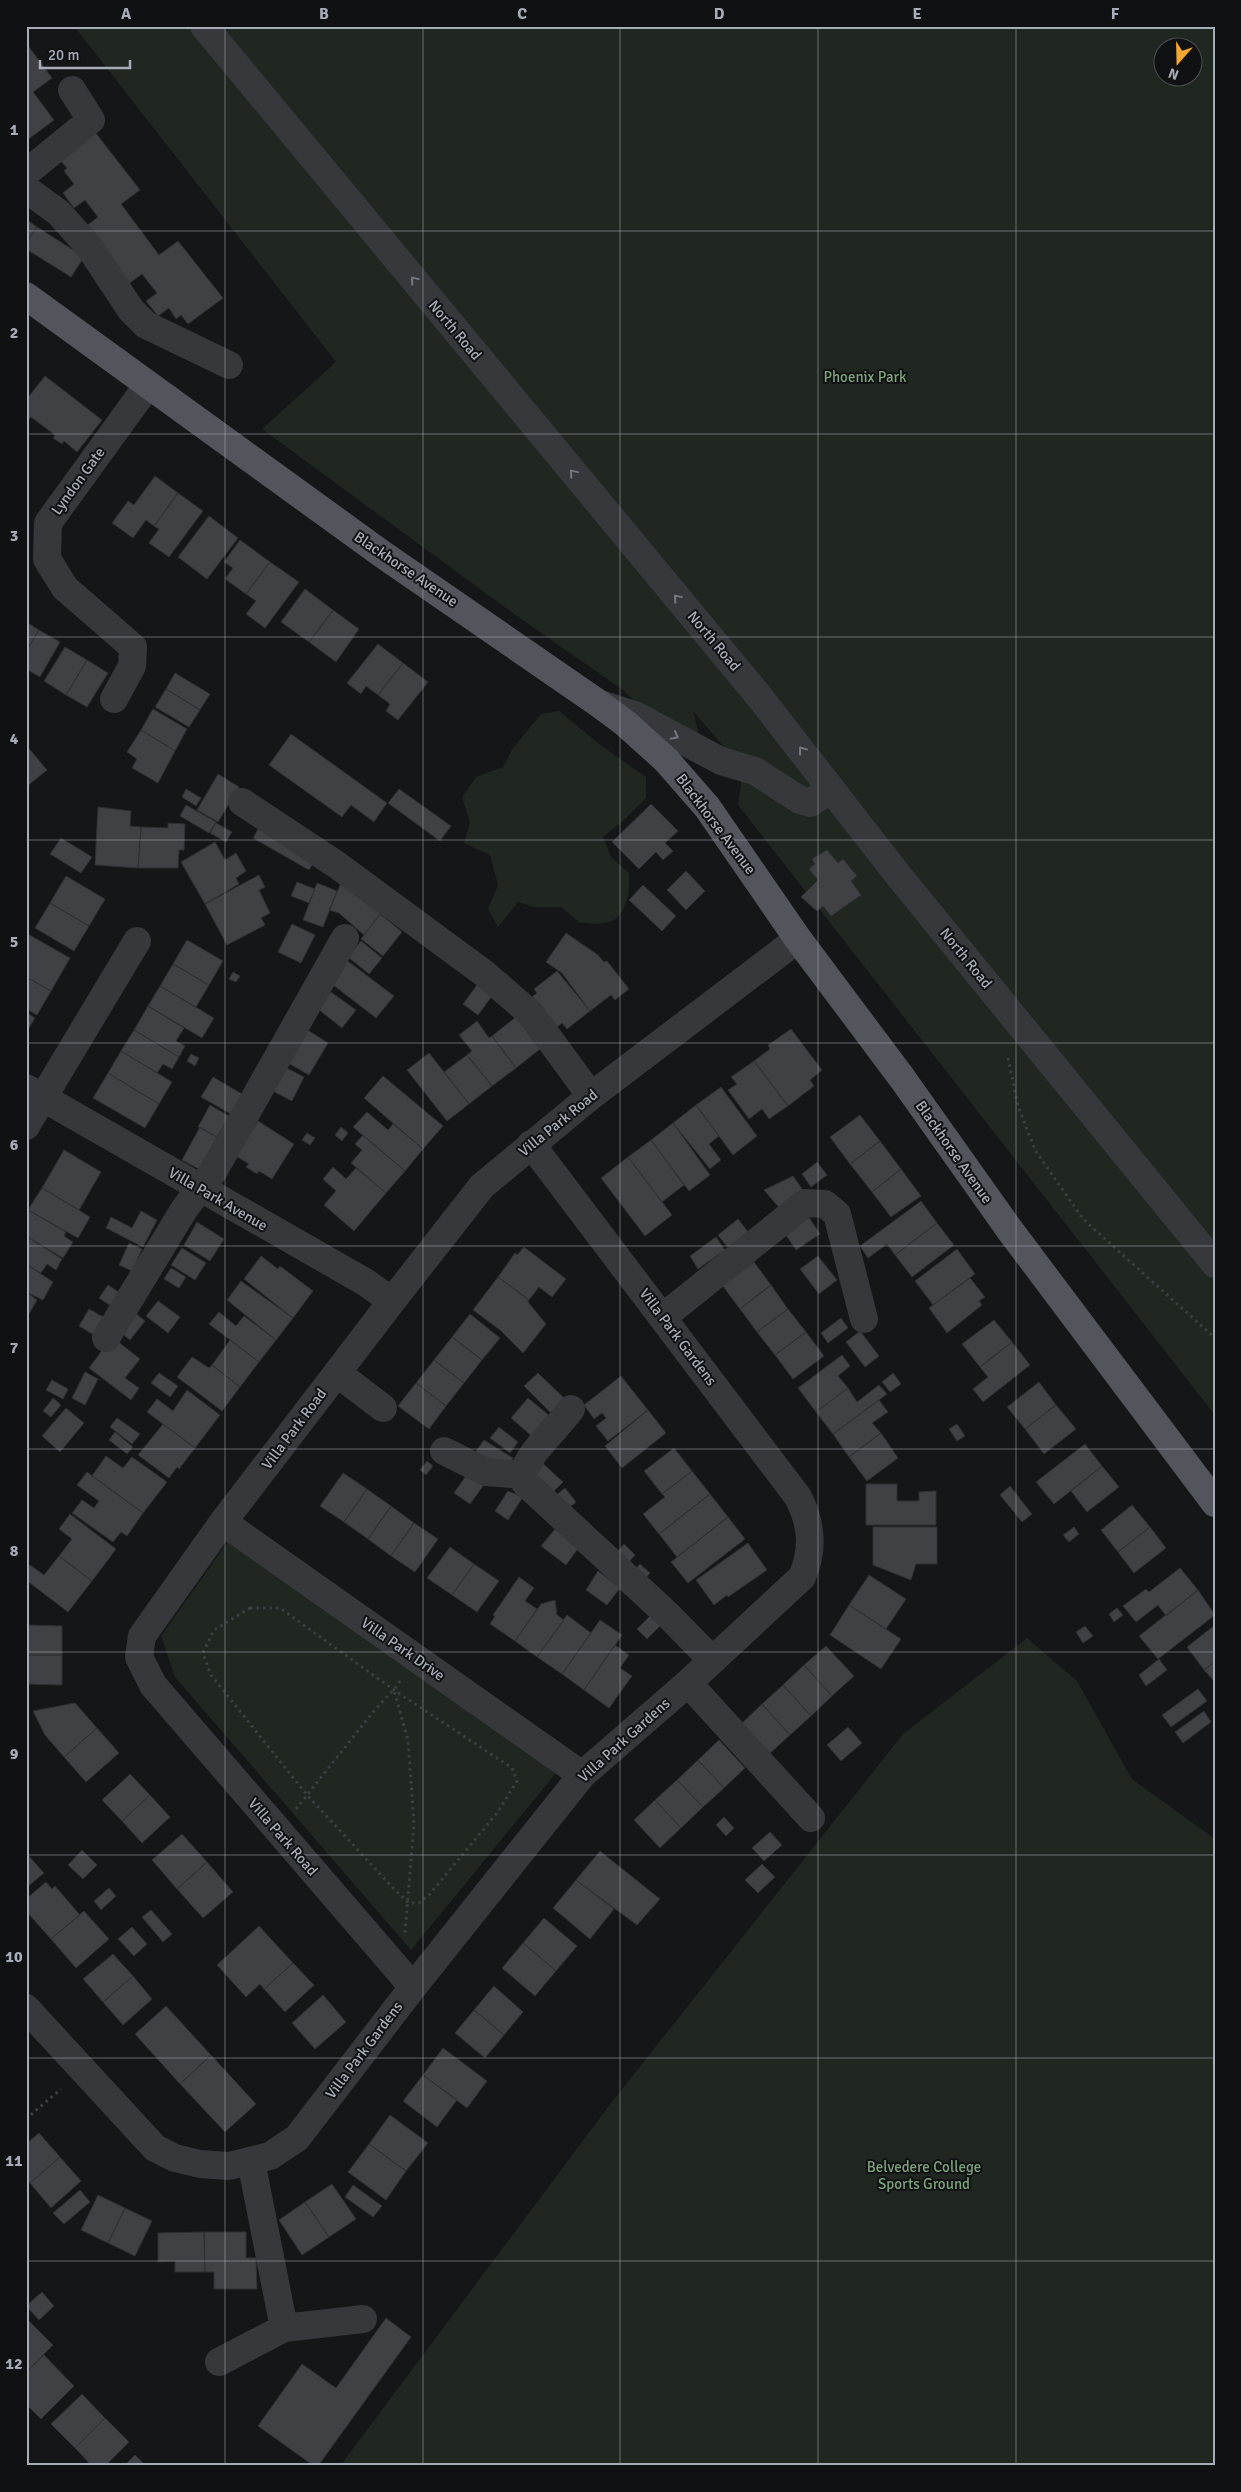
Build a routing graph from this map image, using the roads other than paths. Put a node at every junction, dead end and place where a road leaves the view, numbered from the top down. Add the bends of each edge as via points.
1 (204, 26) edge
2 (72, 90) dead end
3 (26, 173) edge
4 (26, 189) edge
5 (26, 296) edge
6 (229, 365) dead end
7 (148, 385) junction
8 (114, 699) dead end
9 (598, 703) junction
10 (721, 761) junction
11 (685, 780) junction
12 (832, 789) junction
13 (242, 802) dead end
14 (345, 938) dead end
15 (798, 939) junction
16 (137, 941) dead end
17 (35, 1093) edge
18 (591, 1096) junction
19 (26, 1126) edge
20 (531, 1144) junction
21 (200, 1189) junction
22 (1215, 1264) edge
23 (392, 1301) junction
24 (663, 1316) junction
25 (864, 1319) dead end
26 (106, 1338) dead end
27 (337, 1373) junction
28 (383, 1408) dead end
29 (571, 1409) dead end
30 (444, 1451) dead end
31 (523, 1475) junction
32 (1215, 1503) edge
33 (224, 1522) junction
34 (712, 1660) junction
35 (688, 1683) junction
36 (582, 1776) junction
37 (811, 1818) dead end
38 (412, 1987) junction
39 (26, 2008) edge
40 (250, 2160) junction
41 (363, 2319) dead end
42 (284, 2328) junction
43 (219, 2362) dead end

12 -> 1 street, North Road via 728,658
2 - 3 street via 91,120
4 - 6 street via 58,212 84,241 131,310 146,325
5 - 7 main road, Blackhorse Avenue
7 - 8 street, Lyndon Gate via 48,523 47,559 65,588 133,647 132,666
7 - 9 main road, Blackhorse Avenue via 382,554
9 -> 10 street via 637,716
9 - 11 main road, Blackhorse Avenue via 625,723
10 - 11 street via 713,762
10 - 12 street via 755,771 810,804
11 - 15 main road, Blackhorse Avenue
12 - 22 street, North Road via 898,875
13 - 18 street via 337,865 485,974 531,1014
14 - 21 street via 213,1172
15 - 18 street, Villa Park Road
15 - 32 main road, Blackhorse Avenue via 1009,1229
16 - 17 street
17 - 19 street
17 - 21 street, Villa Park Avenue
18 - 20 street, Villa Park Road
20 - 23 street, Villa Park Road via 482,1186
20 - 24 street, Villa Park Gardens
21 - 23 street, Villa Park Avenue via 365,1282
21 - 26 street via 185,1208
23 - 27 street, Villa Park Road
24 - 25 street via 805,1204 825,1204 837,1214
24 - 34 street, Villa Park Gardens via 798,1497 810,1527 809,1561 802,1577
27 - 28 street
27 - 33 street, Villa Park Road
29 - 31 street via 531,1455
30 - 31 street via 486,1472
31 - 34 street via 534,1491
33 - 36 street, Villa Park Drive
33 - 38 street, Villa Park Road via 142,1636 139,1657 153,1685
34 - 35 street, Villa Park Gardens
35 - 36 street, Villa Park Gardens
35 - 37 street
36 - 38 street, Villa Park Gardens
38 - 40 street, Villa Park Gardens via 297,2138 270,2156
39 - 40 street, Villa Park Gardens via 155,2148 175,2158 200,2164 229,2166
40 - 42 street
41 - 42 street
42 - 43 street

